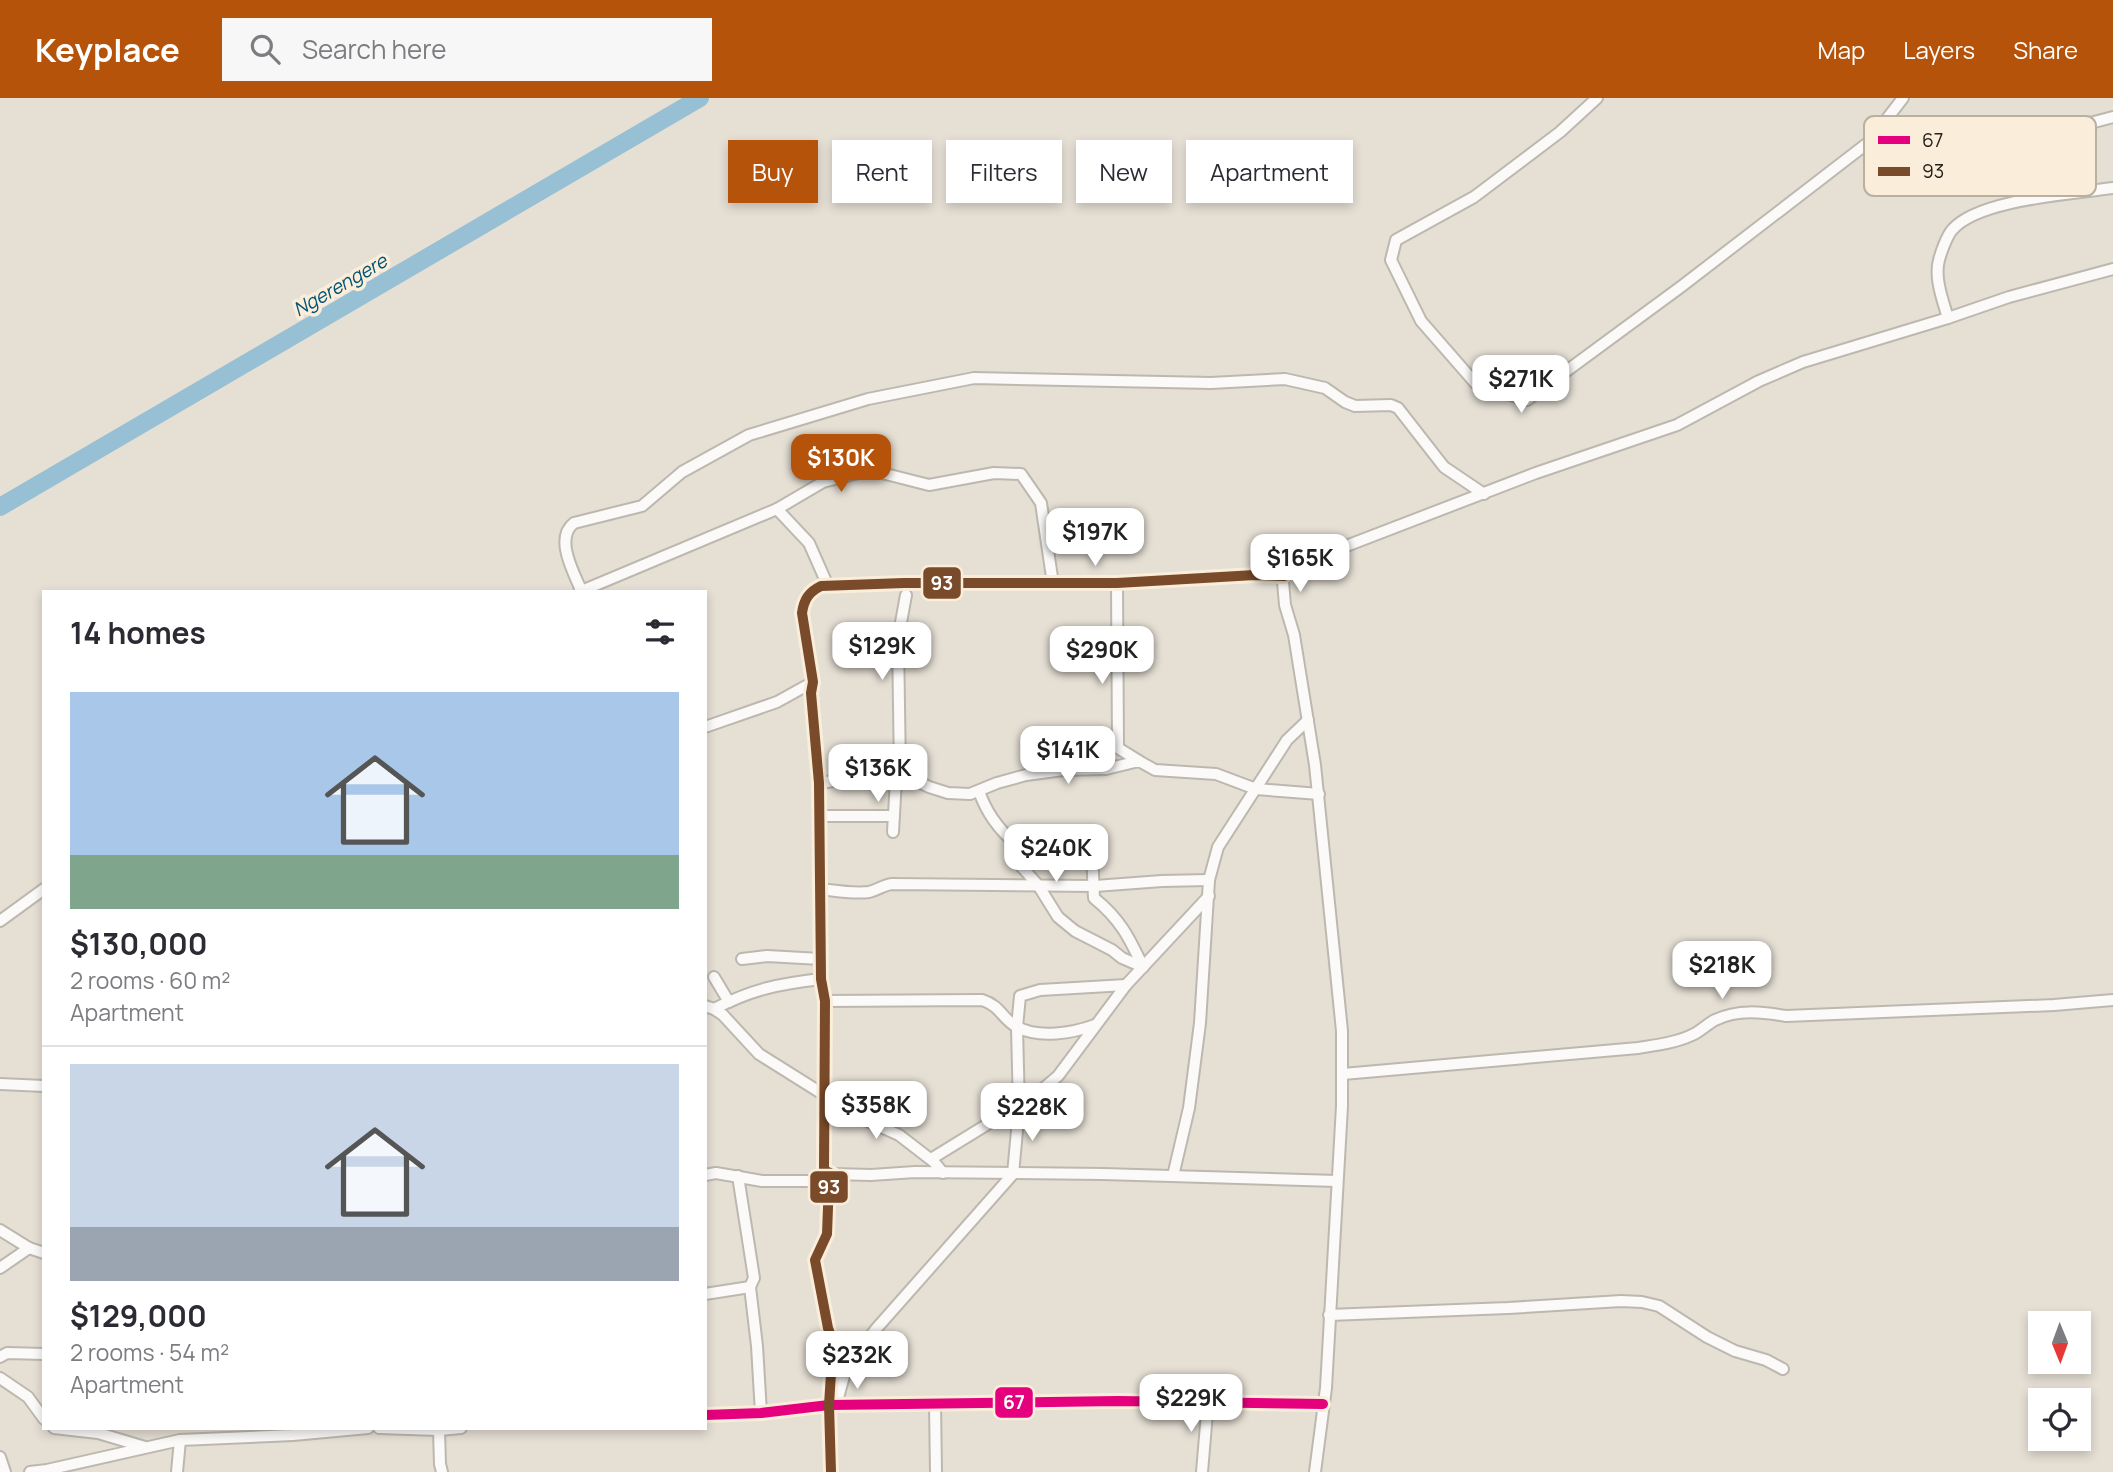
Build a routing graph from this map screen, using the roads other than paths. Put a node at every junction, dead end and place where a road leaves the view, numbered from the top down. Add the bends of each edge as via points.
1 (1597, 98) edge
2 (1903, 98) edge
3 (1889, 116) edge
4 (2113, 117) edge
5 (2096, 121) edge
6 (1864, 146) edge
7 (2059, 196) edge
8 (2113, 269) edge
9 (1948, 318) junction
10 (1484, 494) junction
11 (777, 509) junction
12 (1284, 576) junction
13 (1053, 583) junction
14 (1117, 583) junction
15 (828, 586) junction
16 (580, 590) edge
17 (582, 590) edge
18 (906, 595) dead end
19 (813, 682) junction
20 (1308, 719) junction
21 (707, 726) edge
22 (1139, 761) junction
23 (898, 775) junction
24 (820, 783) junction
25 (1256, 789) junction
26 (979, 791) junction
27 (1319, 794) junction
28 (820, 816) junction
29 (894, 816) junction
30 (893, 832) dead end
31 (1054, 836) dead end
32 (1017, 845) junction
33 (1092, 851) dead end
34 (1209, 880) junction
35 (1038, 885) junction
36 (1092, 886) junction
37 (821, 889) junction
38 (42, 890) edge
39 (1209, 896) junction
40 (0, 921) edge
41 (742, 959) dead end
42 (821, 959) junction
43 (1143, 967) junction
44 (714, 977) dead end
45 (821, 979) junction
46 (1126, 985) junction
47 (2113, 1000) edge
48 (825, 1001) junction
49 (729, 1002) junction
50 (710, 1007) edge
51 (1095, 1024) junction
52 (1017, 1027) junction
53 (1343, 1074) junction
54 (0, 1084) edge
55 (42, 1086) edge
56 (824, 1093) junction
57 (1019, 1109) junction
58 (931, 1159) junction
59 (943, 1173) junction
60 (1013, 1174) junction
61 (707, 1175) edge
62 (738, 1176) junction
63 (1173, 1176) junction
64 (831, 1178) junction
65 (1337, 1181) junction
66 (0, 1230) edge
67 (29, 1248) junction
68 (42, 1253) edge
69 (0, 1268) edge
70 (750, 1287) junction
71 (707, 1294) edge
72 (1329, 1315) junction
73 (42, 1354) edge
74 (0, 1357) edge
75 (1783, 1369) dead end
76 (0, 1378) edge
77 (1208, 1401) junction
78 (935, 1404) junction
79 (1323, 1404) junction
80 (833, 1405) junction
81 (761, 1413) junction
82 (707, 1415) edge
83 (42, 1416) edge
84 (71, 1430) edge
85 (347, 1430) edge
86 (439, 1430) edge
87 (180, 1440) junction
88 (148, 1448) junction
89 (0, 1457) edge
90 (5, 1472) edge
91 (30, 1472) edge
92 (177, 1472) edge
93 (443, 1472) edge
94 (831, 1472) edge
95 (936, 1472) edge
96 (1202, 1472) edge
97 (1315, 1472) edge

1 - 6 street via 1474,197 1396,240 1391,260 1421,321 1476,384 1527,400
2 - 3 street
4 - 5 street
7 - 9 street via 2005,204 1971,215 1952,230 1938,261
8 - 9 street
9 - 10 street via 1803,362 1677,425
10 - 12 street via 1310,559 1289,568
10 - 16 street via 1444,467 1398,408 1355,405 1310,384 1285,379 1211,383 974,378 868,399 749,435 682,472 642,506 574,523 567,531 566,547
11 - 13 street via 823,482 870,470 929,485 994,473 1021,474 1041,503
11 - 15 street via 809,543
11 - 17 street
12 - 14 street
12 - 20 street via 1285,605
13 - 14 street
13 - 15 street
14 - 22 street via 1118,748
15 - 19 street via 810,592 802,613
18 - 23 street via 898,639
19 - 21 street via 777,702
19 - 24 street
20 - 25 street via 1287,740
20 - 27 street
22 - 25 street via 1155,769 1216,774
22 - 26 street via 1106,769 1026,775
23 - 24 street
23 - 26 street via 948,793
23 - 29 street
24 - 28 street
25 - 27 street
25 - 34 street via 1218,847
26 - 32 street via 1003,834
27 - 53 street
28 - 29 street
28 - 37 street
29 - 30 street
31 - 32 street
32 - 35 street via 1020,865
33 - 36 street
34 - 36 street
34 - 39 street
35 - 36 street
35 - 37 street via 885,884 858,893
35 - 43 street via 1058,918
36 - 43 street via 1094,898 1127,933
37 - 42 street
38 - 40 street
39 - 43 street
39 - 63 street via 1200,1023 1189,1108
41 - 42 street
42 - 45 street
43 - 46 street
44 - 49 street
45 - 48 street
45 - 49 street via 776,984
46 - 51 street
46 - 52 street via 1040,990 1020,996
47 - 53 street via 1786,1016 1735,1013 1675,1041 1638,1048
48 - 52 street via 982,1000 992,1003
48 - 56 street
49 - 50 street
50 - 56 street via 759,1054
51 - 52 street via 1066,1033
51 - 57 street via 1058,1076
52 - 57 street
53 - 65 street
54 - 55 street
56 - 58 street via 861,1118 899,1135
56 - 64 street via 824,1170
57 - 58 street
57 - 60 street
58 - 59 street
59 - 60 street
59 - 64 street
60 - 63 street
60 - 80 street via 876,1329 846,1368
61 - 62 street
62 - 64 street via 762,1181
62 - 70 street via 754,1278
63 - 65 street
64 - 80 street via 827,1234 815,1260 833,1342
65 - 72 street
66 - 67 street
67 - 68 street
67 - 69 street
70 - 71 street
70 - 81 street
72 - 75 street via 1642,1302 1659,1306 1735,1352
72 - 79 street
73 - 74 street
76 - 83 street via 28,1397
77 - 78 street
77 - 79 street
77 - 96 street
78 - 80 street
78 - 95 street
79 - 97 street
80 - 81 street
80 - 94 street
81 - 82 street
84 - 88 street
85 - 87 street
86 - 93 street
87 - 88 street
87 - 92 street
88 - 91 street
89 - 90 street

